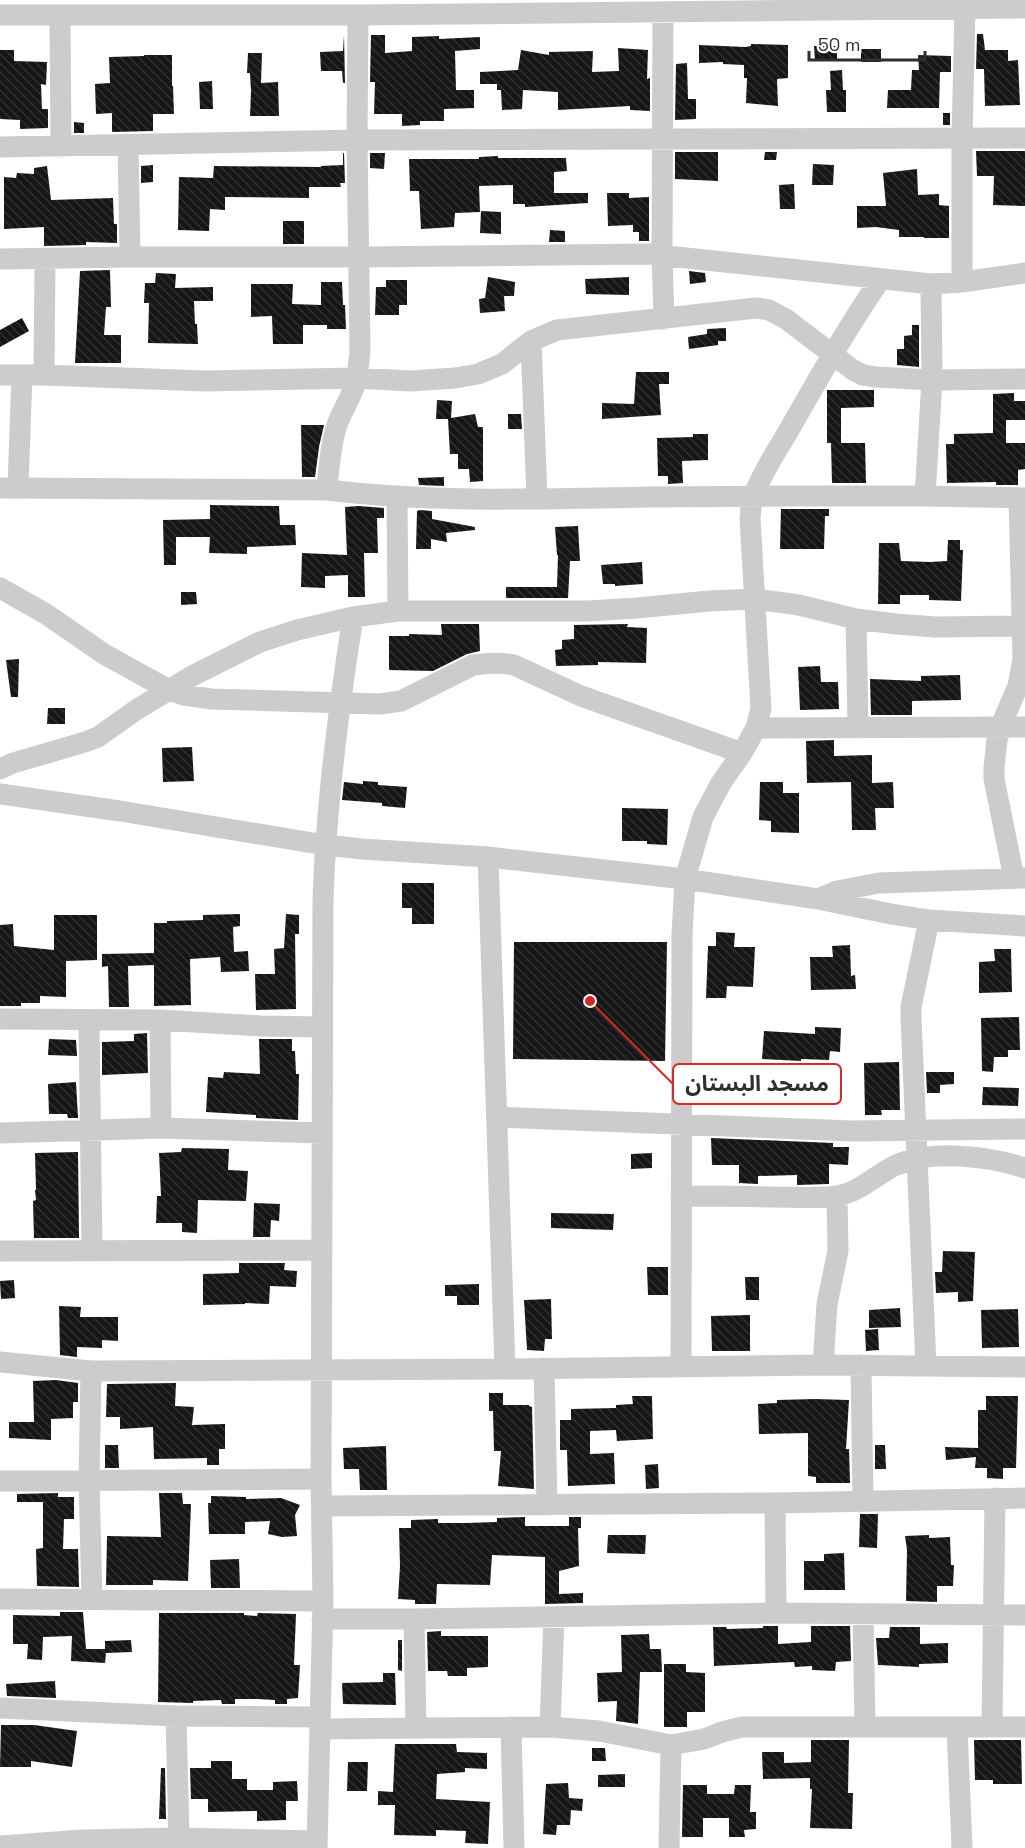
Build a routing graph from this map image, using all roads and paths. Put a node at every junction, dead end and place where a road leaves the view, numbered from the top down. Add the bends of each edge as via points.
1 (894, 5) edge
2 (589, 6) edge
3 (286, 7) edge
4 (1025, 8) edge
5 (965, 9) junction
6 (663, 13) junction
7 (0, 15) edge
8 (358, 15) junction
9 (60, 16) junction
10 (1025, 138) edge
11 (962, 139) junction
12 (357, 140) junction
13 (663, 140) junction
14 (128, 146) junction
15 (0, 147) edge
16 (61, 147) junction
17 (662, 255) junction
18 (130, 257) junction
19 (360, 257) junction
20 (45, 259) junction
21 (0, 260) edge
22 (1025, 273) edge
23 (880, 280) junction
24 (962, 282) junction
25 (932, 284) junction
26 (664, 319) junction
27 (531, 341) junction
28 (833, 354) junction
29 (0, 375) edge
30 (22, 375) junction
31 (44, 375) junction
32 (357, 378) junction
33 (1025, 379) edge
34 (932, 380) junction
35 (9, 488) edge
36 (327, 490) junction
37 (754, 495) junction
38 (397, 496) junction
39 (925, 496) junction
40 (1022, 498) edge
41 (537, 499) junction
42 (0, 588) edge
43 (755, 600) junction
44 (398, 611) junction
45 (354, 617) junction
46 (856, 619) junction
47 (1024, 626) edge
48 (169, 690) junction
49 (340, 702) junction
50 (858, 726) junction
51 (1001, 727) junction
52 (1025, 727) edge
53 (756, 728) junction
54 (742, 753) junction
55 (0, 769) edge
56 (0, 794) edge
57 (325, 844) junction
58 (488, 856) junction
59 (1020, 878) edge
60 (685, 879) junction
61 (818, 899) junction
62 (929, 920) junction
63 (1025, 926) edge
64 (0, 1020) edge
65 (89, 1020) junction
66 (160, 1020) junction
67 (322, 1027) junction
68 (497, 1117) junction
69 (681, 1123) junction
70 (161, 1128) junction
71 (1025, 1129) edge
72 (91, 1131) junction
73 (914, 1131) junction
74 (0, 1132) edge
75 (322, 1132) junction
76 (917, 1160) junction
77 (1025, 1168) edge
78 (681, 1196) junction
79 (837, 1196) junction
80 (322, 1250) junction
81 (0, 1251) edge
82 (92, 1251) junction
83 (0, 1362) edge
84 (823, 1365) junction
85 (861, 1365) junction
86 (681, 1366) junction
87 (926, 1366) junction
88 (1025, 1367) edge
89 (544, 1368) junction
90 (505, 1369) junction
91 (322, 1370) junction
92 (92, 1371) junction
93 (89, 1479) junction
94 (321, 1479) junction
95 (0, 1481) edge
96 (995, 1498) junction
97 (1025, 1498) edge
98 (863, 1500) junction
99 (775, 1503) junction
100 (548, 1504) junction
101 (322, 1506) junction
102 (0, 1599) edge
103 (92, 1599) junction
104 (322, 1610) junction
105 (776, 1613) junction
106 (863, 1614) junction
107 (993, 1615) junction
108 (1025, 1615) edge
109 (554, 1617) junction
110 (414, 1619) junction
111 (0, 1708) edge
112 (176, 1716) junction
113 (320, 1723) junction
114 (865, 1726) junction
115 (416, 1727) junction
116 (511, 1727) junction
117 (550, 1727) junction
118 (957, 1727) junction
119 (992, 1727) junction
120 (1025, 1727) edge
121 (671, 1744) junction
122 (179, 1838) junction
123 (317, 1845) edge
124 (0, 1846) edge
125 (514, 1848) edge
126 (669, 1848) edge
127 (962, 1848) edge

1 - 5 street
1 - 6 street
2 - 6 street
2 - 8 street
3 - 8 street
3 - 9 street
4 - 5 street
5 - 11 street
6 - 13 street
7 - 9 street
8 - 12 street
9 - 16 street
10 - 11 street
11 - 13 street
11 - 24 street
12 - 13 street
12 - 14 street
12 - 19 street
13 - 17 street
14 - 16 street
14 - 18 street
15 - 16 street
17 - 19 street
17 - 23 street
17 - 26 street
18 - 19 street
18 - 20 street
19 - 32 street
20 - 21 street
20 - 31 street
22 - 24 street
23 - 25 street
23 - 28 street
24 - 25 street
25 - 34 street
26 - 27 street via 557,330
26 - 28 street via 762,308 786,319
27 - 32 street via 502,364 478,374 410,381
27 - 41 street
28 - 34 street via 863,375
28 - 37 street
29 - 30 street
30 - 31 street
30 - 35 street
31 - 32 street via 204,381
32 - 36 street via 334,436
33 - 34 street
34 - 39 street
35 - 36 street
36 - 38 street
37 - 39 street
37 - 41 street
37 - 43 street via 750,518
38 - 41 street
38 - 44 street
39 - 40 street
40 - 47 street
42 - 48 street
43 - 44 street via 588,611
43 - 46 street via 799,605
43 - 53 street via 762,709
44 - 45 street
45 - 48 street via 260,642
45 - 49 street
46 - 47 street via 935,627
46 - 50 street
47 - 51 street via 1022,673
48 - 49 street via 212,699
48 - 55 street via 98,737
49 - 54 street via 401,701 466,668 504,663 581,696
49 - 57 street
50 - 51 street
50 - 53 street
51 - 52 street
51 - 59 street via 994,779
53 - 54 street
54 - 60 street via 703,817
56 - 57 street
57 - 58 street
57 - 67 street
58 - 60 street
58 - 68 street
59 - 61 street via 879,883
60 - 61 street
60 - 69 street
61 - 62 street
62 - 63 street
62 - 73 street via 911,1007
64 - 65 street
65 - 66 street
65 - 72 street
66 - 67 street
66 - 70 street
67 - 75 street
68 - 69 street
68 - 90 street
69 - 73 street
69 - 78 street
70 - 72 street
70 - 75 street
71 - 73 street
72 - 74 street
72 - 82 street
73 - 76 street
75 - 80 street
76 - 77 street via 964,1157
76 - 79 street via 904,1162
76 - 87 street
78 - 79 street
78 - 86 street
79 - 84 street via 838,1251 827,1304
80 - 82 street
80 - 91 street
81 - 82 street
83 - 92 street
84 - 85 street
84 - 86 street
85 - 87 street
85 - 98 street
86 - 89 street
87 - 88 street
89 - 90 street
89 - 100 street
90 - 91 street
91 - 92 street
91 - 94 street
92 - 93 street
93 - 94 street
93 - 95 street
93 - 103 street
94 - 101 street
96 - 97 street
96 - 98 street
96 - 107 street
98 - 99 street
99 - 100 street
99 - 105 street
100 - 101 street
101 - 104 street
102 - 103 street
103 - 104 street
104 - 110 street
104 - 113 street
105 - 106 street
105 - 109 street
106 - 107 street
106 - 114 street
107 - 108 street
107 - 119 street
109 - 110 street
109 - 117 street
110 - 115 street
111 - 112 street
112 - 113 street
112 - 122 street
113 - 115 street
113 - 123 street
114 - 118 street
114 - 121 street via 742,1727
115 - 116 street
116 - 117 street
116 - 125 street
117 - 121 street
118 - 119 street
118 - 127 street
119 - 120 street
121 - 126 street
122 - 123 street
122 - 124 street

